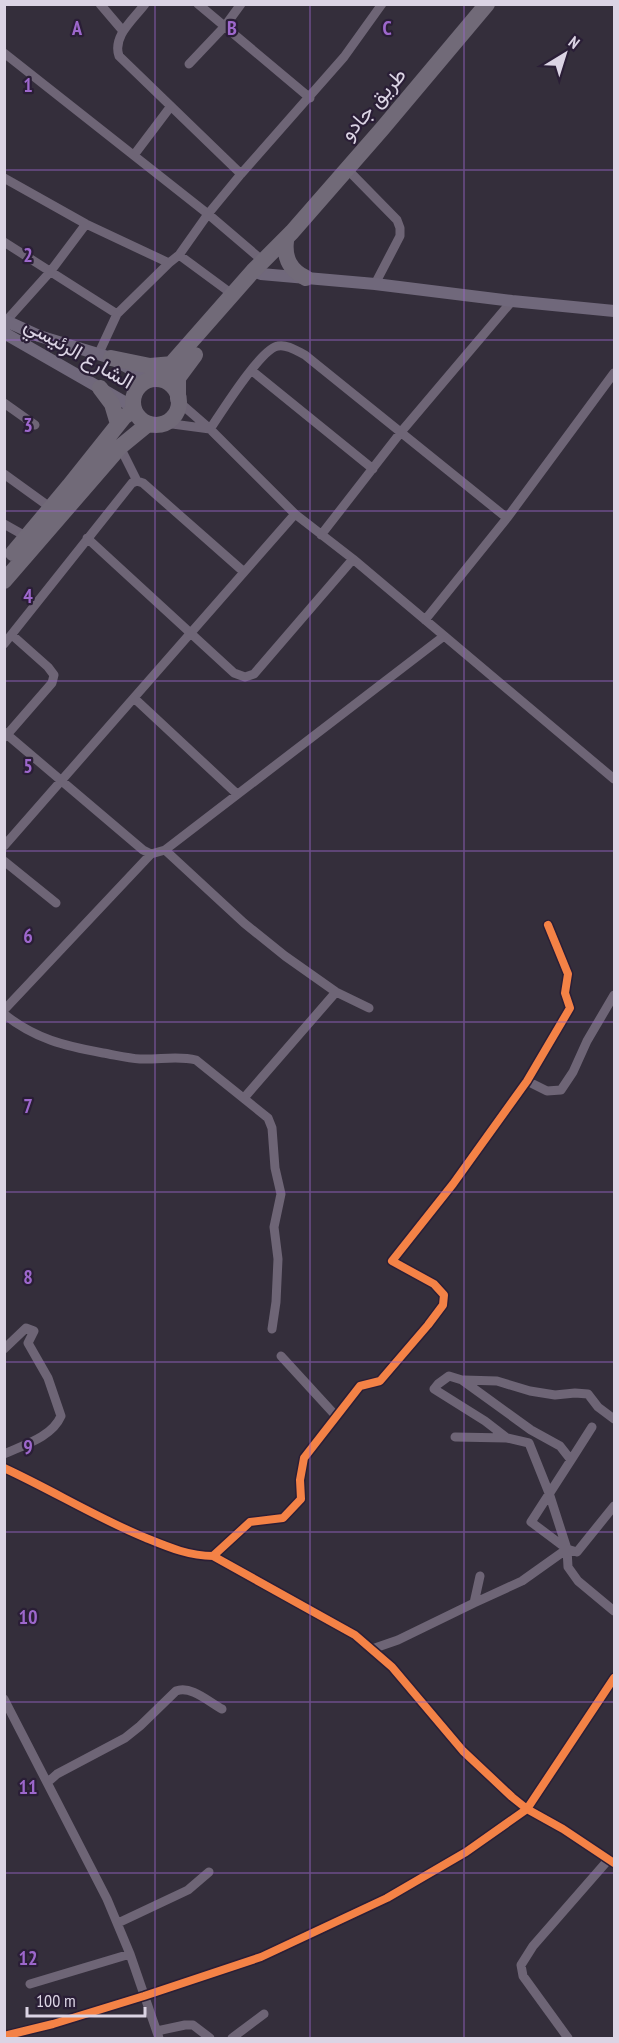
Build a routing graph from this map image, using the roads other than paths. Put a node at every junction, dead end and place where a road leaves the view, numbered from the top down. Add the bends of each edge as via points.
1 (100, 4) edge
2 (145, 4) edge
3 (198, 4) edge
4 (241, 4) edge
5 (488, 4) edge
6 (376, 6) edge
7 (225, 26) junction
8 (123, 31) junction
9 (4, 53) edge
10 (189, 64) dead end
11 (310, 98) junction
12 (171, 105) junction
13 (134, 155) junction
14 (347, 169) junction
15 (241, 174) junction
16 (4, 178) edge
17 (208, 214) junction
18 (86, 224) junction
19 (289, 236) junction
20 (4, 242) edge
21 (179, 255) junction
22 (169, 263) junction
23 (259, 268) junction
24 (50, 272) junction
25 (306, 278) junction
26 (375, 284) junction
27 (232, 294) junction
28 (512, 301) junction
29 (615, 311) edge
30 (117, 314) junction
31 (5, 325) edge
32 (104, 357) junction
33 (173, 364) junction
34 (251, 370) junction
35 (615, 373) edge
36 (154, 380) junction
37 (100, 388) junction
38 (178, 400) junction
39 (4, 403) edge
40 (134, 408) junction
41 (157, 423) junction
42 (118, 424) junction
43 (35, 425) dead end
44 (210, 429) junction
45 (401, 432) junction
46 (120, 447) junction
47 (373, 469) junction
48 (4, 474) edge
49 (137, 481) junction
50 (51, 508) junction
51 (295, 514) junction
52 (507, 518) junction
53 (4, 524) edge
54 (321, 535) junction
55 (27, 537) junction
56 (87, 538) junction
57 (353, 559) junction
58 (4, 563) edge
59 (244, 572) junction
60 (4, 581) edge
61 (425, 620) junction
62 (191, 633) junction
63 (12, 635) junction
64 (444, 636) junction
65 (4, 644) edge
66 (134, 698) junction
67 (6, 735) edge
68 (615, 779) edge
69 (61, 781) junction
70 (237, 794) junction
71 (4, 846) edge
72 (165, 850) junction
73 (151, 854) junction
74 (4, 861) edge
75 (56, 903) dead end
76 (548, 925) dead end
77 (336, 992) junction
78 (615, 995) edge
79 (369, 1008) dead end
80 (4, 1012) edge
81 (527, 1081) junction
82 (244, 1098) junction
83 (272, 1329) dead end
84 (4, 1349) edge
85 (281, 1356) dead end
86 (462, 1380) junction
87 (336, 1416) junction
88 (615, 1419) edge
89 (592, 1427) dead end
90 (454, 1437) dead end
91 (507, 1438) junction
92 (4, 1454) edge
93 (572, 1460) junction
94 (4, 1468) edge
95 (549, 1493) junction
96 (615, 1506) edge
97 (567, 1549) junction
98 (213, 1556) junction
99 (480, 1576) dead end
100 (474, 1603) junction
101 (615, 1611) edge
102 (372, 1648) junction
103 (615, 1678) edge
104 (4, 1699) edge
105 (222, 1709) dead end
106 (48, 1782) junction
107 (527, 1809) junction
108 (612, 1861) edge
109 (208, 1872) dead end
110 (118, 1923) junction
111 (130, 1954) junction
112 (30, 1984) dead end
113 (144, 1996) junction
114 (264, 2014) dead end
115 (158, 2035) edge
116 (4, 2036) edge
117 (210, 2038) edge
118 (232, 2038) edge
119 (568, 2038) edge

1 - 8 street
2 - 8 street
3 - 7 street
4 - 7 street
5 - 14 highway, طريق جادو
6 - 11 street via 344,57
7 - 10 street
7 - 11 street
8 - 12 street via 117,45 119,56
9 - 13 street
11 - 15 street
12 - 13 street
12 - 15 street
13 - 17 street
14 - 19 highway, طريق جادو
14 - 26 street via 397,220 400,228 400,236
15 - 17 street
16 - 18 street
17 - 21 street
17 - 23 street
18 - 22 street
18 - 24 street
19 - 23 highway, طريق جادو
19 - 25 highway via 287,259 297,274
20 - 24 street
21 - 22 street
21 - 27 street
22 - 30 street
23 - 25 street
23 - 27 highway, طريق جادو
23 - 38 highway, طريق جادو via 183,369 178,378
24 - 30 street
24 - 31 street
25 - 26 street
26 - 28 street
27 - 33 highway, طريق جادو
28 - 29 street
28 - 45 street
30 - 32 street
31 - 32 street, الشارع الرئيسي
31 - 37 street, الشارع الرئيسي
32 - 33 highway via 150,366
32 - 36 street, الشارع الرئيسي
33 - 36 highway, طريق جادو
34 - 44 street
34 - 45 street via 274,346 293,349
34 - 47 street
35 - 52 street
36 - 38 highway via 173,387
36 - 40 highway via 136,390
37 - 40 street, الشارع الرئيسي
37 - 42 highway via 112,404
38 - 41 highway via 173,417
38 - 44 street
39 - 43 street
40 - 41 highway via 140,418
40 - 42 highway
41 - 44 street
41 - 46 highway
42 - 50 highway
44 - 51 street
45 - 47 street
45 - 52 street
46 - 49 street
46 - 60 highway
47 - 54 street
48 - 50 street
49 - 56 street
49 - 59 street
50 - 55 highway
51 - 54 street
51 - 59 street
52 - 61 street
53 - 55 street
54 - 57 street
55 - 58 highway
56 - 62 street
56 - 63 street
57 - 61 street
57 - 62 street via 254,674 245,677 234,673
59 - 62 street
61 - 64 street
62 - 66 street
63 - 65 street
63 - 67 street via 54,675 52,683
64 - 68 street
64 - 70 street
66 - 69 street
66 - 70 street
67 - 69 street
69 - 71 street
69 - 73 street
70 - 72 street
72 - 73 street
72 - 77 street via 244,924
73 - 80 street
74 - 75 street
76 - 81 street via 568,974 566,993 570,1008
77 - 79 street
77 - 82 street
78 - 81 street via 561,1090 548,1091
80 - 82 street via 39,1036 67,1046 141,1059 196,1060
81 - 87 street via 392,1261 434,1284 444,1295 443,1305 380,1381 360,1386
82 - 83 street via 268,1118 272,1128 280,1194 274,1227 278,1259
84 - 92 street via 26,1328 34,1331 28,1344 48,1378 61,1416 50,1431
85 - 87 street
86 - 88 street via 497,1381 555,1395 588,1394
86 - 91 street via 449,1376 434,1389
86 - 93 street via 560,1446
87 - 98 street via 304,1458 300,1499 284,1518 250,1522
89 - 93 street
90 - 91 street
91 - 95 street via 529,1443
93 - 95 street
94 - 98 street via 140,1536 197,1556
95 - 97 street
95 - 97 street via 531,1522
96 - 97 street via 577,1552
97 - 100 street via 522,1581
97 - 101 street via 568,1567 578,1581
98 - 102 street via 340,1625
99 - 100 street
100 - 102 street via 398,1640
102 - 107 street via 463,1751
103 - 107 street
104 - 106 street
105 - 106 street via 191,1691 176,1691 125,1738
106 - 110 street
107 - 108 street
107 - 113 street via 466,1852 387,1898 261,1957
108 - 119 street via 533,1946 521,1965 523,1976
109 - 110 street via 188,1890
110 - 111 street
111 - 112 street
111 - 113 street
113 - 115 street
113 - 116 street
114 - 118 street
115 - 117 street via 194,2025

